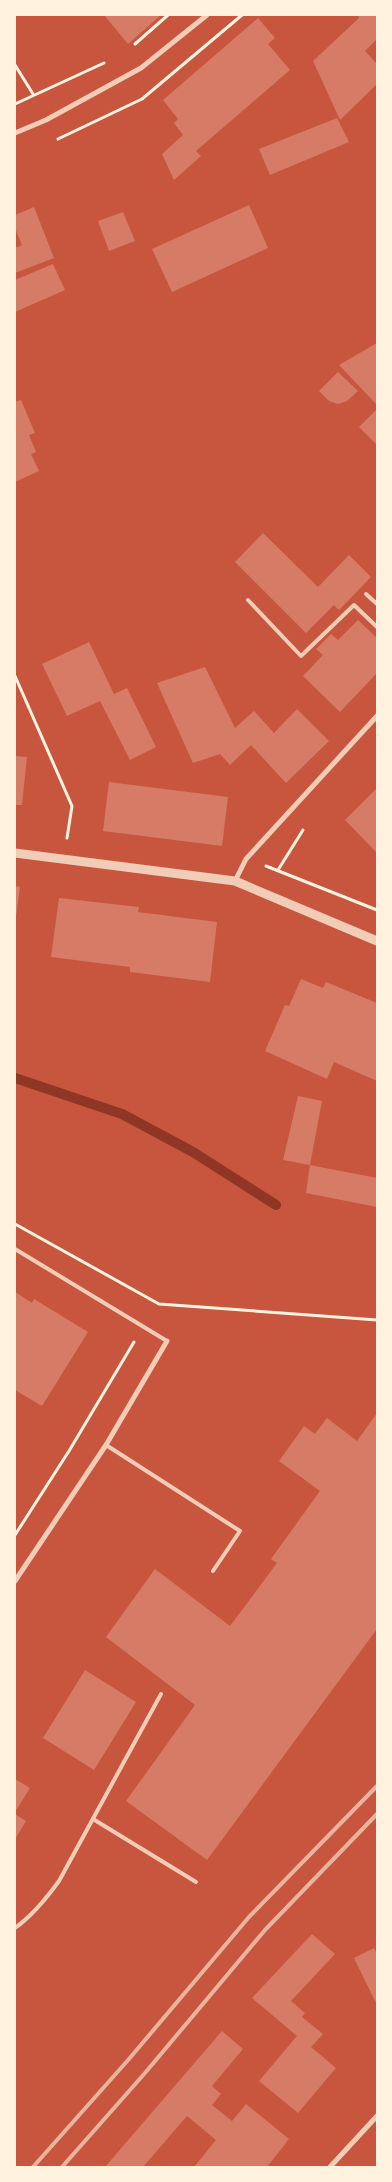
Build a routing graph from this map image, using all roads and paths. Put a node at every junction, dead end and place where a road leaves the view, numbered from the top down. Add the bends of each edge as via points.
1 (168, 15) edge
2 (207, 15) edge
3 (131, 48) dead end
4 (105, 62) dead end
5 (15, 65) edge
6 (33, 94) junction
7 (15, 104) edge
8 (15, 133) edge
9 (366, 594) dead end
10 (248, 600) dead end
11 (377, 604) edge
12 (377, 627) edge
13 (15, 676) edge
14 (377, 716) edge
15 (67, 838) dead end
16 (15, 853) edge
17 (235, 881) junction
18 (377, 941) edge
19 (15, 1224) edge
20 (15, 1248) edge
21 (159, 1304) junction
22 (377, 1320) edge
23 (143, 1326) junction
24 (167, 1341) joint
25 (106, 1445) junction
26 (15, 1535) edge
27 (213, 1571) dead end
28 (15, 1581) edge
29 (162, 1694) dead end
30 (92, 1819) junction
31 (196, 1882) dead end
32 (15, 1928) edge
33 (377, 2116) edge
34 (330, 2167) edge

1 - 3 path
2 - 8 street via 141,68 46,120
4 - 6 path
5 - 6 path
6 - 7 path
9 - 11 lane
10 - 12 lane via 300,656 354,605
13 - 15 path via 72,806
14 - 17 street via 246,859
16 - 17 street
17 - 18 street
19 - 21 path
20 - 23 lane
21 - 22 path
21 - 23 path
23 - 24 lane
23 - 26 path
24 - 25 street
25 - 27 lane via 240,1531
25 - 28 street
29 - 30 lane
30 - 31 lane
30 - 32 lane via 48,1896 27,1920
33 - 34 street

